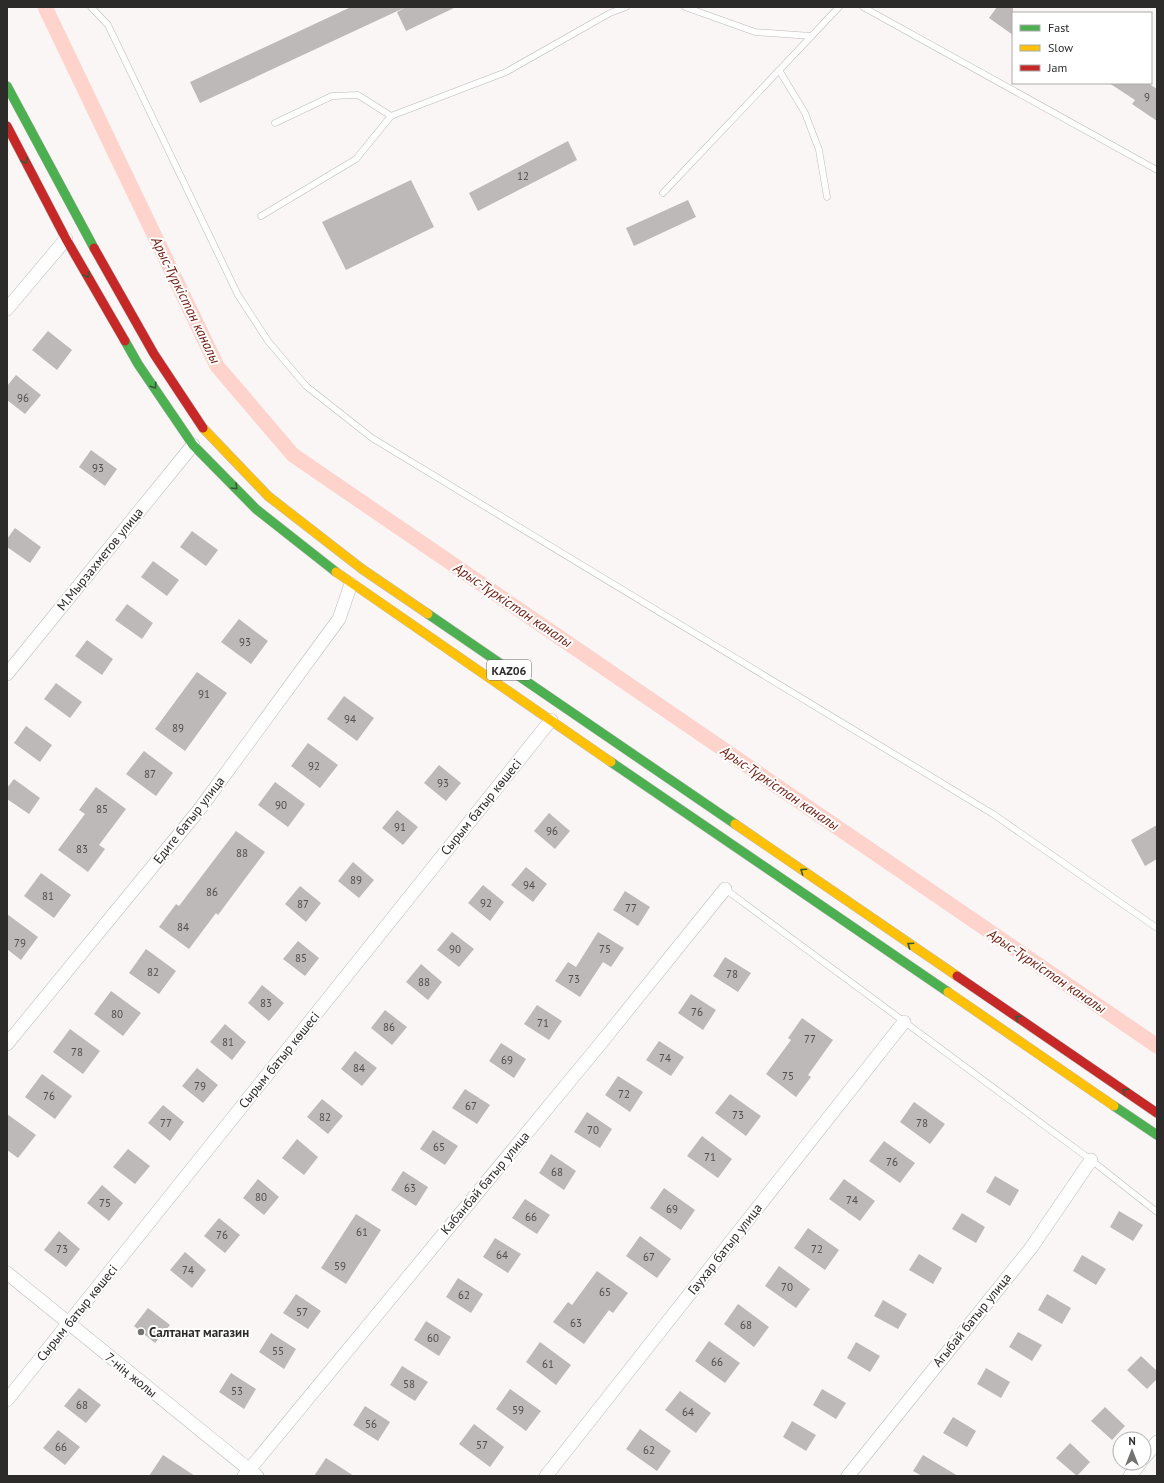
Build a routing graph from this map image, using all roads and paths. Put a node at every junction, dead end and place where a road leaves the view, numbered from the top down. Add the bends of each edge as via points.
1 (91, 7) edge
2 (626, 7) edge
3 (685, 7) edge
4 (839, 7) edge
5 (863, 7) edge
6 (811, 36) junction
7 (779, 70) junction
8 (7, 86) edge
9 (391, 116) junction
10 (275, 123) dead end
11 (7, 126) edge
12 (1157, 170) edge
13 (663, 193) dead end
14 (828, 197) dead end
15 (261, 216) dead end
16 (66, 239) junction
17 (7, 309) edge
18 (193, 444) junction
19 (351, 584) junction
20 (7, 674) edge
21 (551, 720) junction
22 (725, 889) joint
23 (1157, 928) edge
24 (904, 1022) junction
25 (7, 1044) edge
26 (1157, 1113) edge
27 (1157, 1135) edge
28 (1092, 1160) junction
29 (1157, 1212) edge
30 (7, 1273) edge
31 (68, 1324) junction
32 (7, 1400) edge
33 (250, 1474) edge
34 (546, 1476) edge
35 (848, 1476) edge

1 - 23 lane via 108,25 238,295 268,341 306,386 372,438 993,814
2 - 9 lane via 610,13 506,72
3 - 6 lane via 755,32
4 - 6 lane
5 - 12 lane
6 - 7 lane
7 - 13 lane
7 - 14 lane via 805,113 819,150
26 -> 8 highway, KАZ06 via 362,569 268,496 207,433 154,354
9 - 10 lane via 358,95 332,96
9 - 15 lane via 356,159
11 -> 16 highway, KАZ06
16 - 17 street
16 -> 18 highway, KАZ06 via 138,364
18 -> 19 highway, KАZ06 via 256,509
18 - 20 street, М.Мырзахметов улица
19 - 21 highway, KАZ06
19 - 25 street, Едиге батыр улица via 339,619 199,810
21 - 27 highway, KАZ06
21 - 31 street, Сырым батыр көшесі
22 - 24 lane
22 - 33 street, Кабанбай батыр улица
24 - 28 lane
24 - 34 street, Гаухар батыр улица
28 - 29 lane
28 - 35 street, Агыбай батыр улица via 1031,1248
30 - 31 street, 7-нің жолы
31 - 32 street, Сырым батыр көшесі
31 - 33 street, 7-нің жолы

